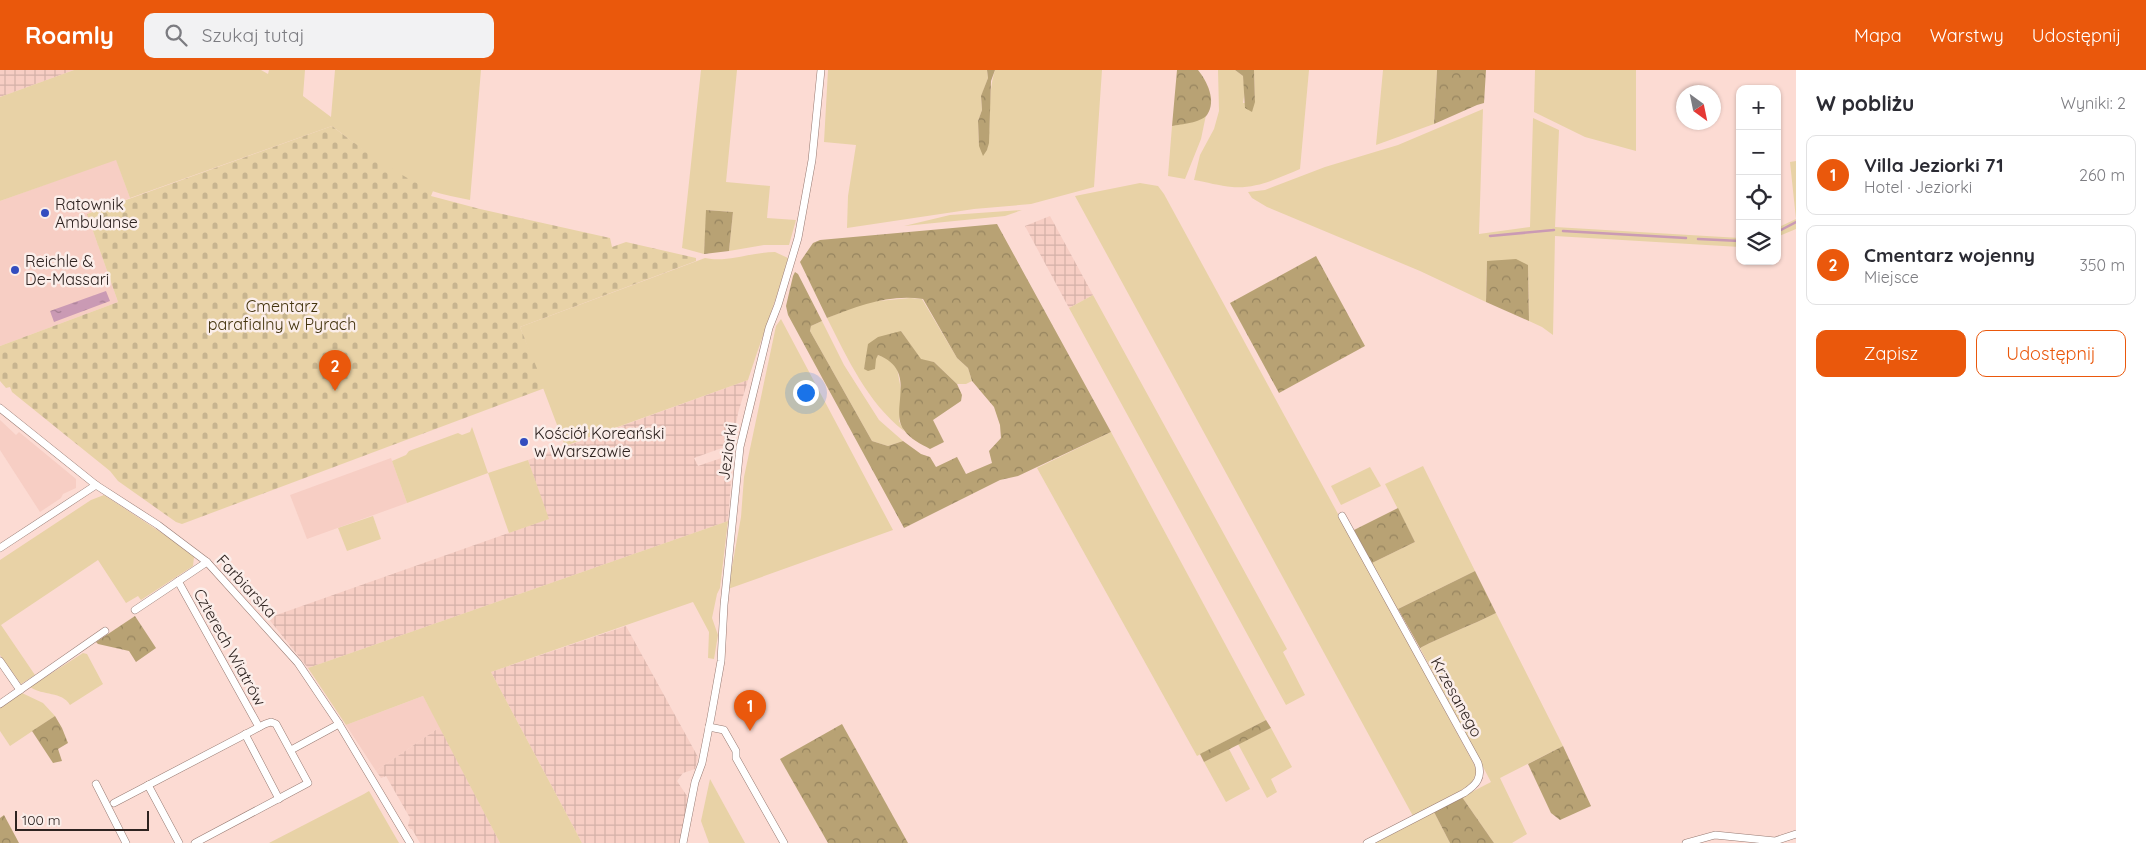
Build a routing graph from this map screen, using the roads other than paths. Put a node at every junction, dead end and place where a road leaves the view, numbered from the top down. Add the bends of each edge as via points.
1 (821, 70) edge
2 (0, 408) edge
3 (96, 485) junction
4 (1342, 516) dead end
5 (0, 548) edge
6 (207, 562) junction
7 (178, 581) junction
8 (135, 610) dead end
9 (105, 631) dead end
10 (0, 662) edge
11 (20, 690) junction
12 (0, 704) edge
13 (339, 724) junction
14 (259, 727) junction
15 (708, 727) junction
16 (245, 734) junction
17 (291, 750) junction
18 (96, 784) dead end
19 (148, 785) junction
20 (279, 799) junction
21 (114, 803) dead end
22 (1796, 834) edge
23 (126, 843) edge
24 (179, 843) edge
25 (195, 843) edge
26 (410, 843) edge
27 (683, 843) edge
28 (784, 843) edge
29 (1367, 843) edge
30 (1686, 843) edge

1 - 15 street, Jeziorki via 812,160 798,238 778,306 768,328 740,446 721,661
2 - 3 street, Farbiarska
3 - 5 street
3 - 6 street, Farbiarska
4 - 29 street, Krzesanego via 1478,763 1480,774 1475,786 1464,793
6 - 7 street
6 - 13 street, Farbiarska via 298,663
7 - 8 street
7 - 14 street, Czterech Wiatrów
9 - 11 street
10 - 11 street
11 - 12 street
13 - 17 street
13 - 26 street, Farbiarska
14 - 16 street, Czterech Wiatrów
14 - 17 street, Czterech Wiatrów via 270,722 276,724
15 - 27 street, Jeziorki
15 - 28 street via 724,730 736,751 736,758
16 - 19 street, Czterech Wiatrów
16 - 20 street
17 - 20 street, Czterech Wiatrów via 308,783
18 - 23 street
19 - 21 street, Czterech Wiatrów
19 - 24 street
20 - 25 street, Czterech Wiatrów
22 - 30 street via 1775,841 1715,835

